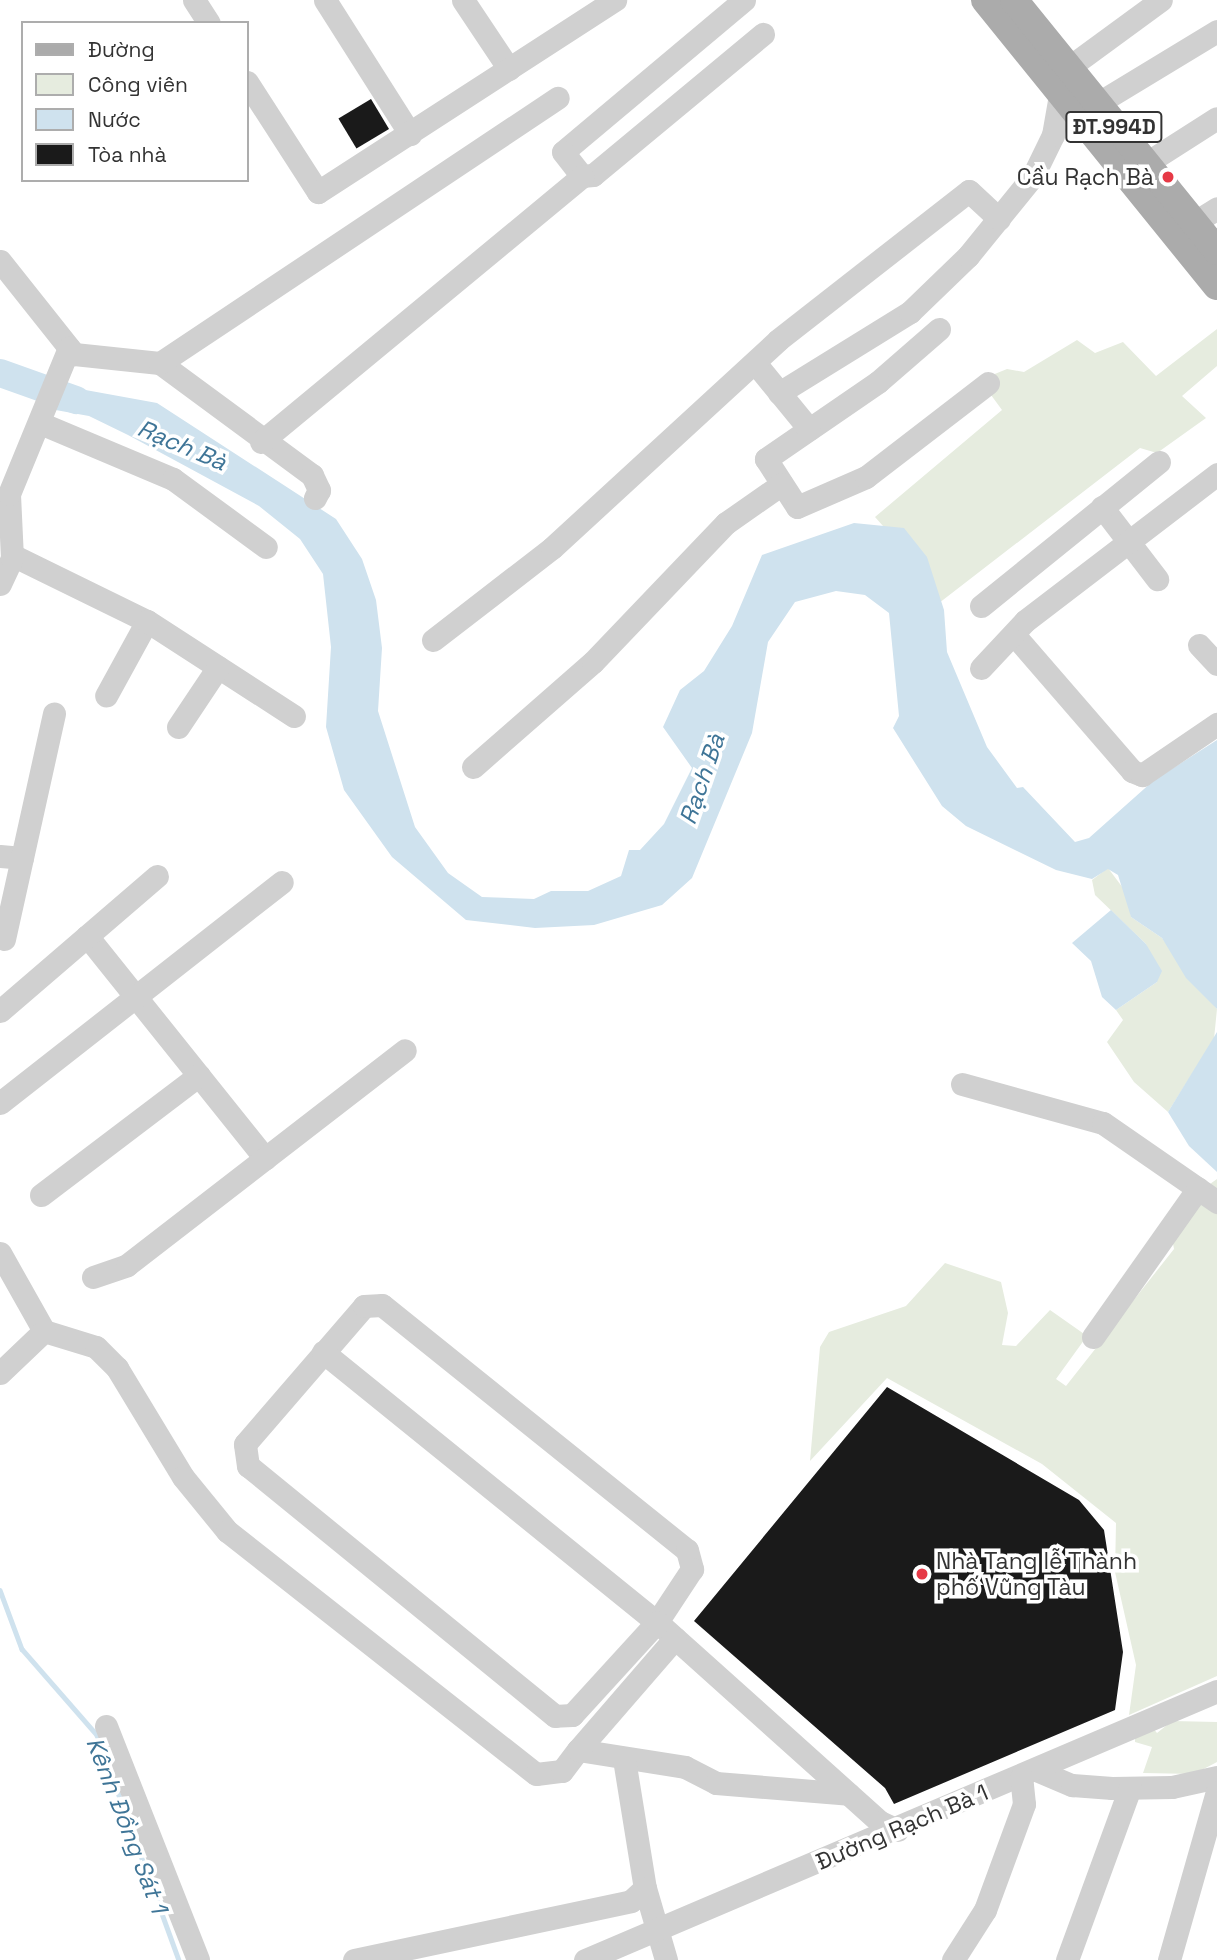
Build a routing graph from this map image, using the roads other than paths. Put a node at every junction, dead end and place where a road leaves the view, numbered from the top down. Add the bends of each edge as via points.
1 (194, 0) edge
2 (325, 0) edge
3 (463, 0) edge
4 (615, 0) edge
5 (744, 0) edge
6 (985, 0) edge
7 (1014, 0) edge
8 (1161, 0) edge
9 (208, 21) edge
10 (1217, 31) edge
11 (763, 34) dead end
12 (509, 69) junction
13 (1059, 82) junction
14 (248, 84) edge
15 (558, 98) dead end
16 (1087, 111) junction
17 (1217, 118) edge
18 (410, 134) junction
19 (1145, 164) junction
20 (582, 176) junction
21 (1206, 215) edge
22 (999, 219) junction
23 (1211, 255) edge
24 (0, 261) edge
25 (1217, 286) edge
26 (939, 329) dead end
27 (69, 348) junction
28 (160, 363) junction
29 (756, 364) junction
30 (988, 383) dead end
31 (779, 393) junction
32 (43, 417) junction
33 (809, 429) junction
34 (261, 442) junction
35 (1159, 462) dead end
36 (1217, 474) edge
37 (782, 484) junction
38 (315, 499) dead end
39 (1102, 507) junction
40 (1128, 546) junction
41 (266, 547) dead end
42 (12, 555) junction
43 (1157, 579) dead end
44 (0, 584) edge
45 (981, 606) dead end
46 (147, 621) junction
47 (1016, 637) junction
48 (433, 640) dead end
49 (1199, 645) dead end
50 (1217, 664) edge
51 (218, 667) junction
52 (981, 668) dead end
53 (106, 696) dead end
54 (54, 713) dead end
55 (294, 716) dead end
56 (1217, 724) edge
57 (178, 727) dead end
58 (473, 767) dead end
59 (11, 857) edge
60 (158, 876) dead end
61 (282, 883) dead end
62 (87, 936) junction
63 (4, 939) dead end
64 (138, 999) junction
65 (0, 1011) edge
66 (405, 1051) dead end
67 (199, 1075) junction
68 (962, 1084) dead end
69 (0, 1103) edge
70 (265, 1158) junction
71 (1198, 1188) junction
72 (41, 1195) dead end
73 (1217, 1202) edge
74 (0, 1253) edge
75 (93, 1277) dead end
76 (44, 1331) junction
77 (1093, 1337) dead end
78 (323, 1352) junction
79 (0, 1373) edge
80 (657, 1622) junction
81 (675, 1638) junction
82 (1217, 1691) edge
83 (106, 1726) dead end
84 (578, 1750) junction
85 (624, 1759) junction
86 (1028, 1774) junction
87 (1217, 1777) edge
88 (1130, 1788) junction
89 (1217, 1792) edge
90 (849, 1794) junction
91 (897, 1830) junction
92 (645, 1888) junction
93 (658, 1930) junction
94 (954, 1957) edge
95 (198, 1960) edge
96 (354, 1960) edge
97 (585, 1960) edge
98 (666, 1960) edge
99 (1067, 1960) edge
100 (1169, 1960) edge

1 - 9 street
2 - 18 street
3 - 12 street
4 - 12 street
5 - 20 street via 564,152
6 - 13 main road, ĐT.994D
7 - 13 main road, ĐT.994D
8 - 13 street
10 - 16 street
11 - 20 street via 593,175
12 - 18 street
13 - 16 main road, ĐT.994D
13 - 22 street via 1044,157
14 - 18 street via 318,192
15 - 28 street
16 - 19 main road, ĐT.994D
16 - 23 main road, ĐT.994D
17 - 19 street
19 - 21 main road, ĐT.994D
20 - 34 street
21 - 23 main road, ĐT.994D
22 - 29 street via 969,191
22 - 31 street via 910,312
23 - 25 main road, ĐT.994D
24 - 27 street
26 - 33 street
27 - 28 street via 74,354
27 - 32 street
28 - 34 street
29 - 31 street
29 - 48 street via 505,588
30 - 37 street via 852,485 797,508
31 - 33 street
32 - 41 street via 181,483
32 - 42 street via 9,494
33 - 37 street via 766,459
34 - 38 street via 312,475 319,490
35 - 39 street
36 - 40 street
37 - 58 street via 726,523 593,662
39 - 40 street
39 - 45 street
40 - 43 street
40 - 47 street via 1025,621
42 - 44 street
42 - 46 street
46 - 51 street
46 - 53 street
47 - 52 street
47 - 56 street via 1106,741 1142,775
49 - 50 street
51 - 55 street
51 - 57 street
54 - 59 street
59 - 63 street
60 - 62 street
61 - 64 street
62 - 64 street
62 - 65 street
64 - 67 street
64 - 69 street
66 - 70 street
67 - 70 street
67 - 72 street
68 - 71 street via 1103,1123
70 - 75 street via 127,1265
71 - 73 street
71 - 77 street
74 - 76 street
76 - 79 street
76 - 84 street via 107,1355 203,1506 360,1642 457,1706 536,1774 562,1771
78 - 80 street
78 - 80 street via 364,1306 382,1305 687,1550 692,1569
78 - 80 street via 245,1444 248,1466 545,1708 555,1716 572,1715
80 - 81 street
81 - 84 street
81 - 90 street
82 - 86 street, Đường Rạch Bà 1
83 - 95 street
84 - 85 street
85 - 90 street via 685,1767 716,1783
85 - 92 street
86 - 88 street via 1072,1785
86 - 91 street, Đường Rạch Bà 1
86 - 94 street via 1024,1804 989,1898
87 - 88 street
88 - 99 street
89 - 100 street
90 - 91 street
91 - 93 street, Đường Rạch Bà 1
92 - 93 street
92 - 96 street via 631,1901
93 - 97 street, Đường Rạch Bà 1
93 - 98 street

